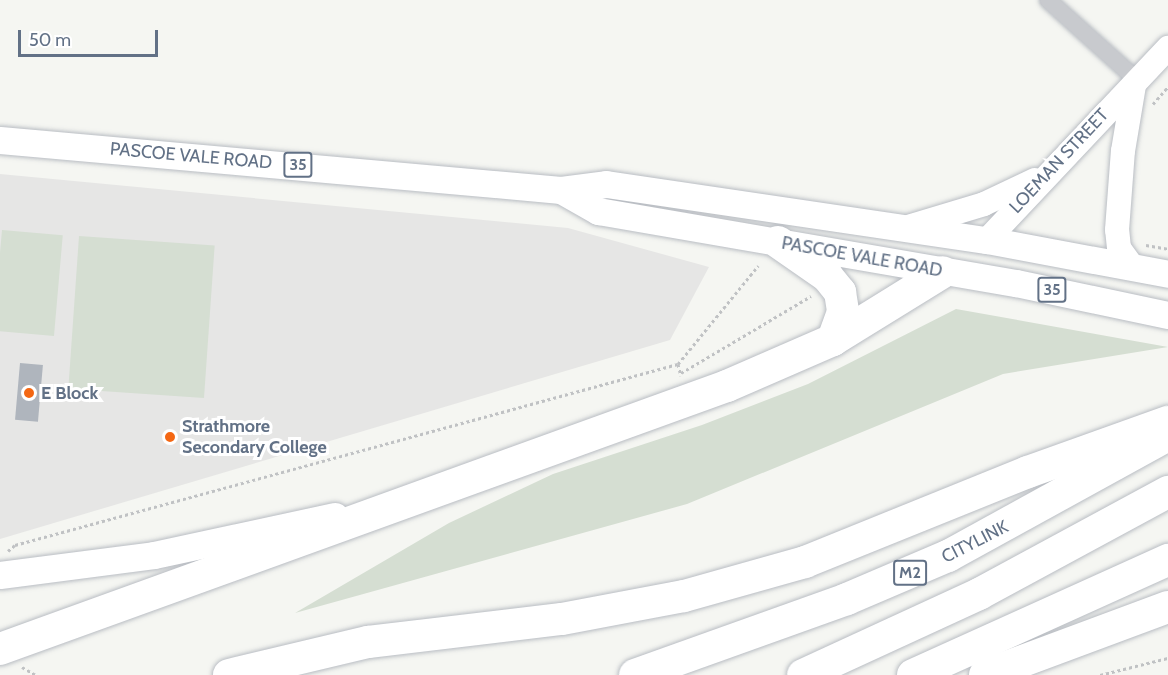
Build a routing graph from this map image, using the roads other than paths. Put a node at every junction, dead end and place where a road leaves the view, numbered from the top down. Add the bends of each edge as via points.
1 (1048, 0) edge
2 (1168, 48) edge
3 (1136, 83) junction
4 (0, 140) edge
5 (1045, 176) junction
6 (561, 190) junction
7 (908, 228) junction
8 (987, 240) junction
9 (778, 242) junction
10 (1132, 266) junction
11 (943, 272) junction
12 (1168, 274) edge
13 (1168, 315) edge
14 (832, 340) junction
15 (1168, 422) edge
16 (1168, 434) edge
17 (493, 472) junction
18 (1168, 492) edge
19 (1168, 560) edge
20 (0, 575) edge
21 (1168, 607) edge
22 (0, 649) edge
23 (229, 675) edge
24 (635, 675) edge
25 (803, 675) edge
26 (913, 675) edge
27 (985, 675) edge

1 - 3 street
2 - 3 street, LOEMAN STREET
3 - 5 street, LOEMAN STREET
3 - 10 street, LOEMAN STREET via 1123,151 1118,231 1119,248
4 - 6 main road, PASCOE VALE ROAD / 35
5 - 7 street via 984,204
5 - 8 street, LOEMAN STREET
6 - 7 main road, PASCOE VALE ROAD / 35 via 606,184
6 - 9 main road, PASCOE VALE ROAD / 35 via 598,210
7 - 8 main road, PASCOE VALE ROAD / 35
8 - 10 main road, PASCOE VALE ROAD / 35
8 - 11 main road
9 - 11 main road, PASCOE VALE ROAD / 35
9 - 14 highway via 840,292 843,312
10 - 12 main road, PASCOE VALE ROAD / 35
11 - 13 main road, PASCOE VALE ROAD / 35
11 - 14 highway
14 - 17 highway via 727,386
15 - 23 highway via 1028,472 805,562 724,585 618,610 368,642
16 - 24 highway, CITYLINK / M2 via 1045,506 948,556 847,599
17 - 20 main road via 219,543
17 - 22 highway
18 - 25 highway via 979,594
19 - 26 highway
21 - 27 highway

